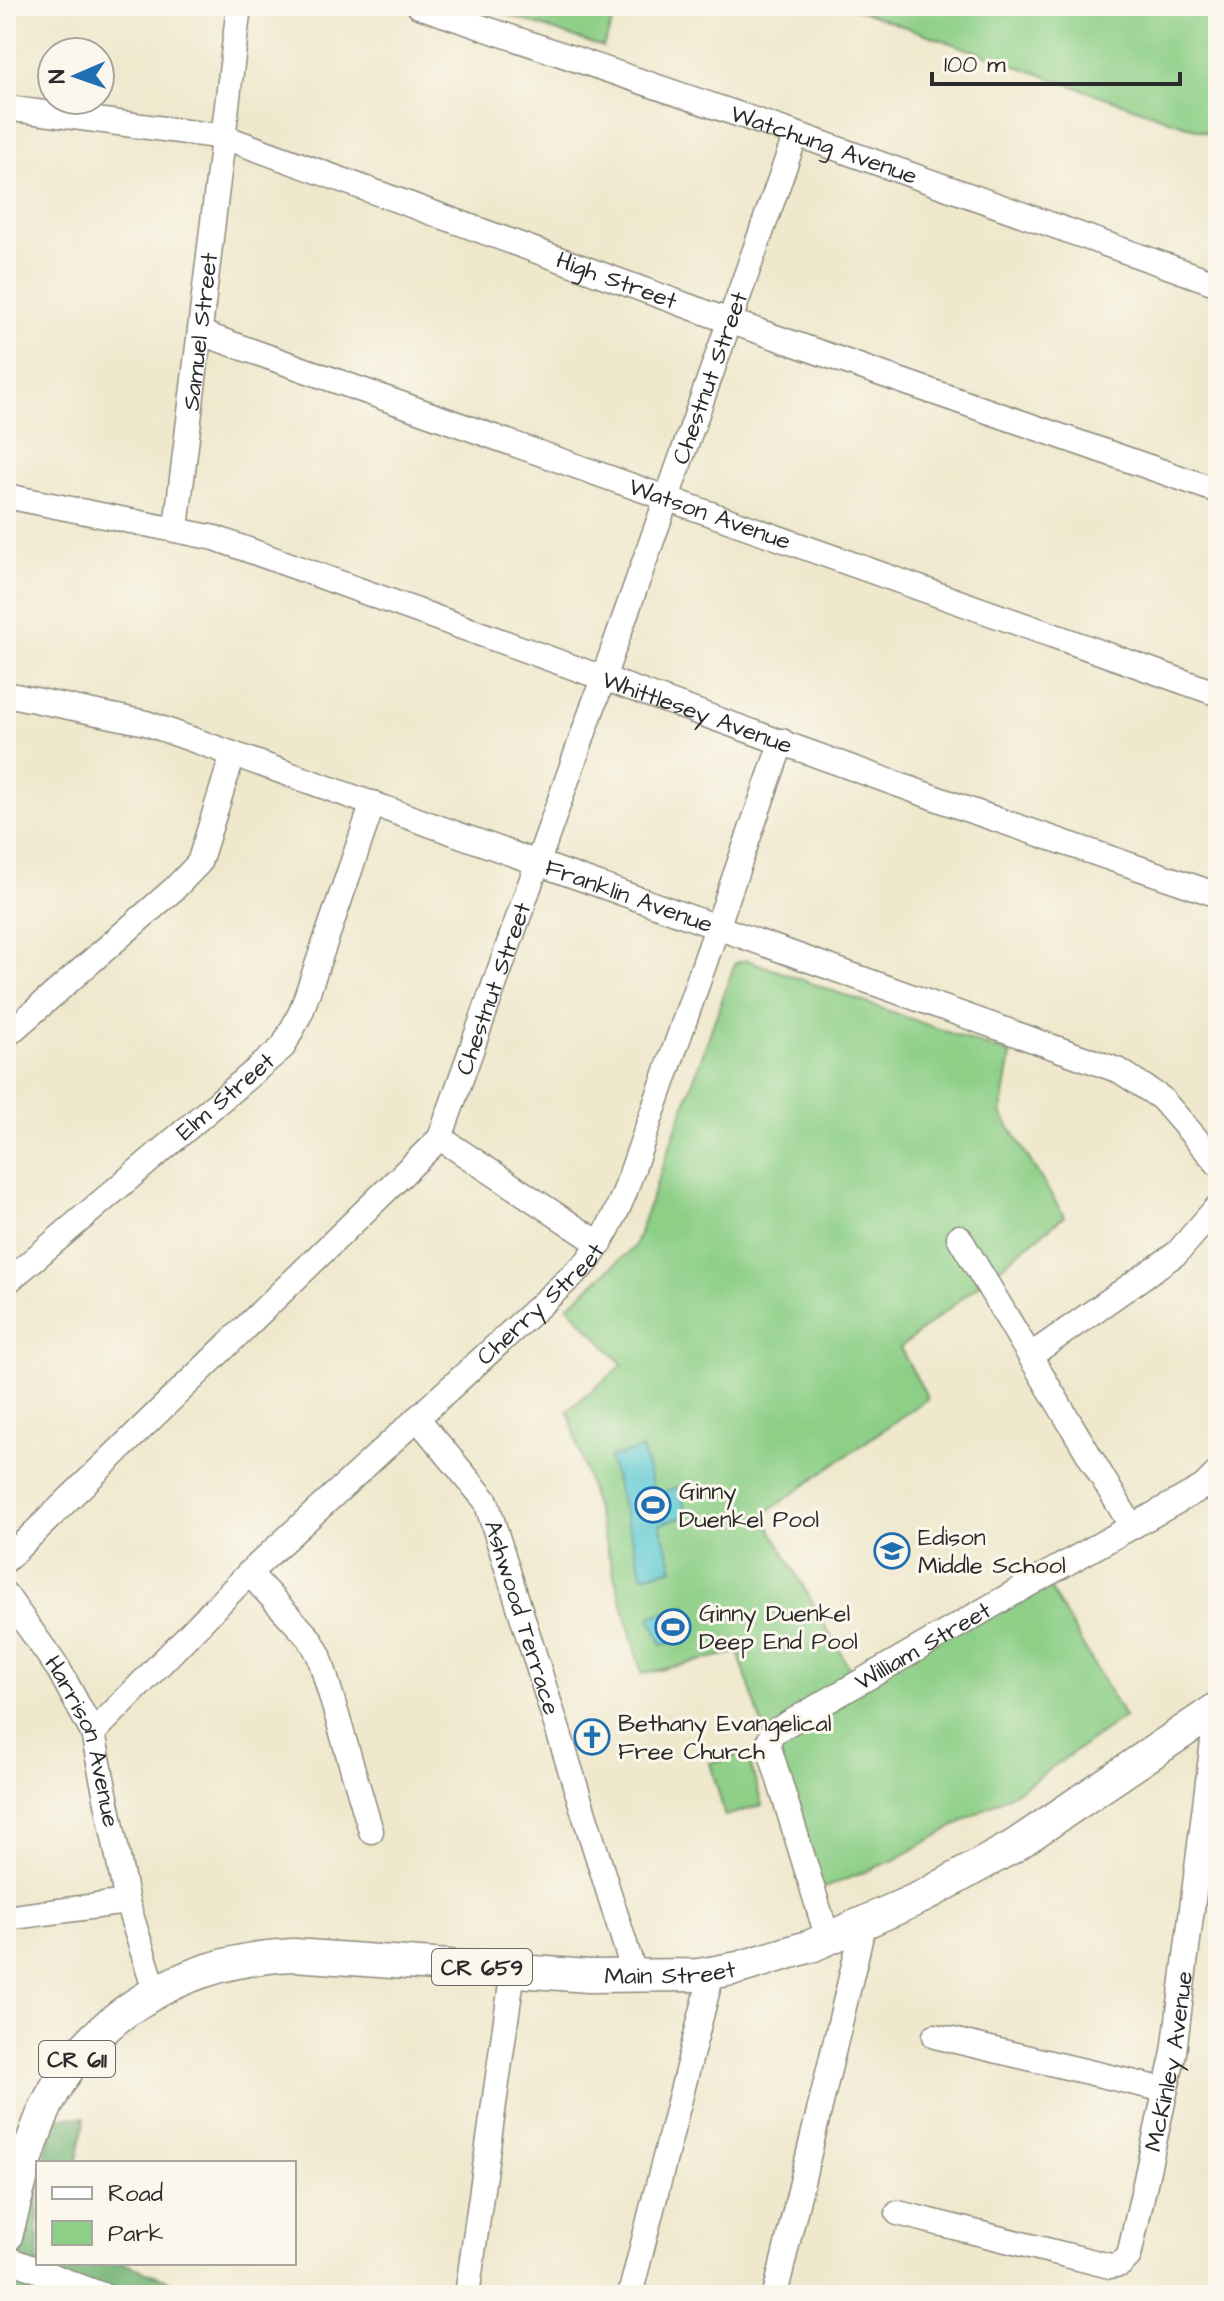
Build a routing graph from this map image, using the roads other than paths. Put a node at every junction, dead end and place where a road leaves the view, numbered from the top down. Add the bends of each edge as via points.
1 (239, 6) edge
2 (423, 8) edge
3 (7, 116) edge
4 (796, 134) junction
5 (224, 137) junction
6 (1218, 284) edge
7 (729, 321) junction
8 (201, 333) junction
9 (1218, 491) edge
10 (6, 496) edge
11 (665, 499) junction
12 (176, 528) junction
13 (602, 678) junction
14 (6, 694) edge
15 (1218, 694) edge
16 (782, 741) junction
17 (233, 754) junction
18 (373, 803) junction
19 (537, 862) junction
20 (1218, 895) edge
21 (717, 926) junction
22 (6, 1036) edge
23 (440, 1138) junction
24 (1218, 1164) edge
25 (1218, 1206) edge
26 (959, 1237) dead end
27 (600, 1244) junction
28 (6, 1283) edge
29 (1030, 1356) junction
30 (417, 1418) junction
31 (1218, 1472) edge
32 (1132, 1527) junction
33 (6, 1560) edge
34 (249, 1573) junction
35 (6, 1595) edge
36 (1217, 1708) edge
37 (93, 1733) junction
38 (371, 1831) dead end
39 (127, 1902) junction
40 (6, 1918) edge
41 (864, 1923) junction
42 (828, 1939) junction
43 (513, 1970) junction
44 (712, 1973) junction
45 (635, 1976) junction
46 (155, 1991) junction
47 (935, 2036) dead end
48 (1165, 2090) junction
49 (898, 2213) dead end
50 (6, 2236) edge
51 (6, 2258) edge
52 (102, 2295) edge
53 (467, 2295) edge
54 (630, 2295) edge
55 (775, 2295) edge

1 - 5 street, Samuel Street
2 - 4 street, Watchung Avenue
3 - 5 street, High Street
4 - 6 street, Watchung Avenue
4 - 7 street, Chestnut Street
5 - 7 street, High Street
5 - 8 street, Samuel Street
7 - 9 street, High Street
7 - 11 street, Chestnut Street
8 - 11 street, Watson Avenue
8 - 12 street, Samuel Street
10 - 12 street, Whittlesey Avenue
11 - 13 street, Chestnut Street
11 - 15 street, Watson Avenue
12 - 13 street, Whittlesey Avenue
13 - 16 street, Whittlesey Avenue
13 - 19 street, Chestnut Street
14 - 17 street, Franklin Avenue via 146,723
16 - 20 street, Whittlesey Avenue
16 - 21 street, Cherry Street
17 - 18 street, Franklin Avenue
17 - 22 street via 199,863
18 - 19 street, Franklin Avenue
18 - 28 street, Elm Street via 301,1012 283,1047
19 - 21 street, Franklin Avenue
19 - 23 street, Chestnut Street
21 - 24 street, Franklin Avenue via 1120,1071 1161,1098
21 - 27 street, Cherry Street via 624,1194
23 - 27 street
23 - 33 street, Chestnut Street
25 - 29 street via 1177,1253
26 - 29 street
27 - 30 street, Cherry Street via 587,1262
29 - 32 street
30 - 34 street, Cherry Street
30 - 45 street, Ashwood Terrace via 486,1501
31 - 32 street, William Street via 1203,1487
32 - 42 street, William Street via 772,1733 768,1744
34 - 37 street, Cherry Street
34 - 38 street via 319,1655
35 - 37 street, Harrison Avenue via 59,1670
36 - 41 main road, Main Street / CR 659 via 1014,1846
36 - 48 street, McKinley Avenue
37 - 39 street, Harrison Avenue
39 - 40 street
39 - 46 street
41 - 42 main road, Main Street / CR 659
41 - 55 street
42 - 44 main road, Main Street / CR 659
43 - 45 main road, Main Street / CR 659
43 - 46 main road, Main Street / CR 659 via 272,1956 206,1969
43 - 53 street
44 - 45 main road, Main Street / CR 659
44 - 54 street
46 - 50 main road, CR 611 via 113,2021 65,2075 32,2143
47 - 48 street
48 - 49 street, McKinley Avenue via 1129,2256 1121,2264 1110,2266
51 - 52 street

